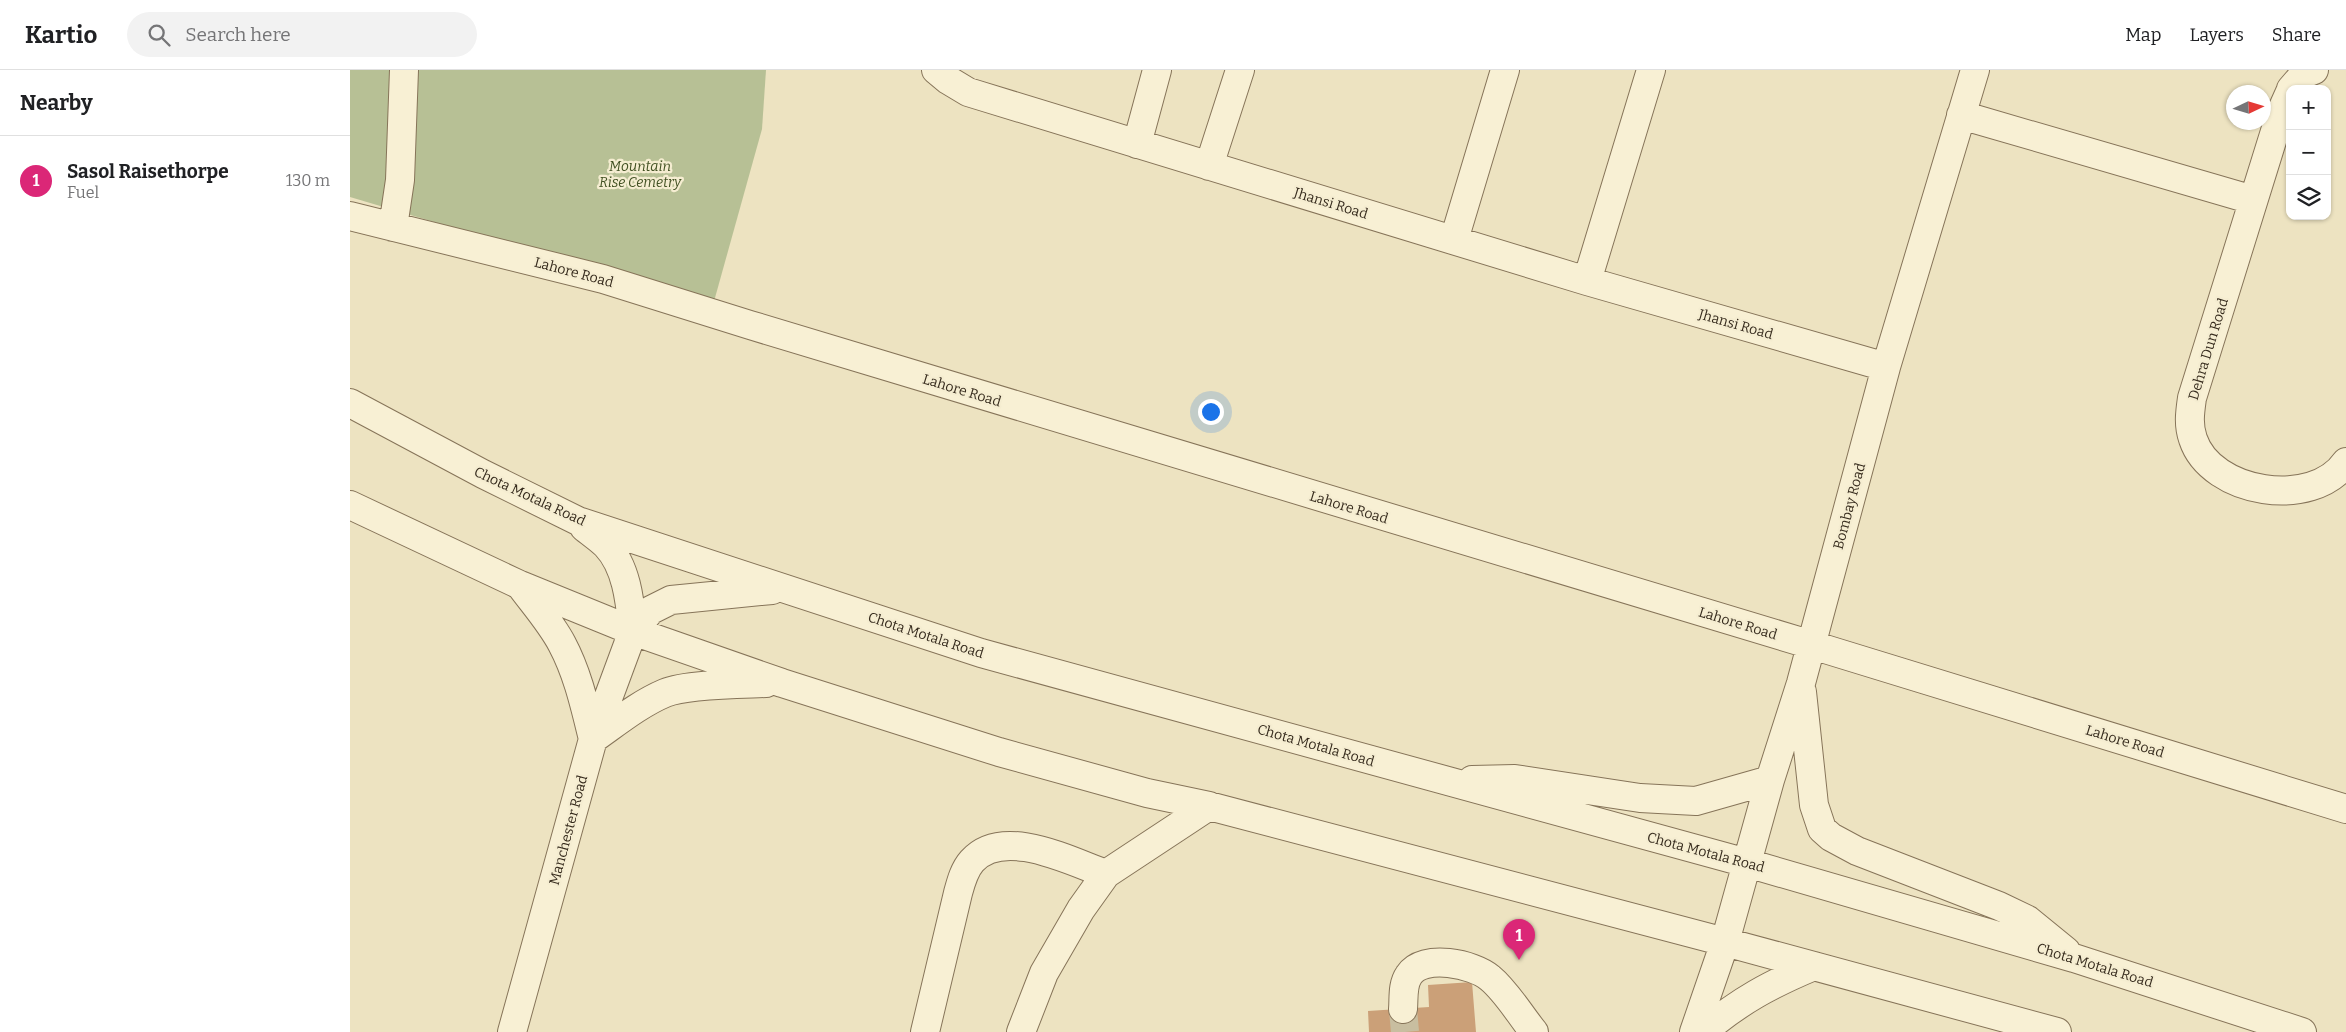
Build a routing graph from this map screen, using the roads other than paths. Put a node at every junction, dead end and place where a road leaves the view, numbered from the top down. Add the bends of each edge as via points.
1 (404, 70) edge
2 (936, 70) edge
3 (1157, 70) edge
4 (1240, 70) edge
5 (1505, 70) edge
6 (1650, 70) edge
7 (1975, 70) edge
8 (2314, 70) edge
9 (2294, 85) edge
10 (2286, 100) edge
11 (1961, 115) junction
12 (1137, 144) junction
13 (1209, 166) junction
14 (2253, 200) junction
15 (350, 216) edge
16 (392, 227) junction
17 (1454, 240) junction
18 (1586, 281) junction
19 (1886, 368) junction
20 (350, 403) edge
21 (2346, 462) edge
22 (350, 505) edge
23 (578, 521) junction
24 (520, 585) junction
25 (789, 590) junction
26 (633, 631) junction
27 (1812, 645) junction
28 (782, 683) junction
29 (1801, 683) junction
30 (593, 739) junction
31 (1770, 780) junction
32 (1448, 782) junction
33 (1209, 806) junction
34 (2346, 809) edge
35 (1747, 863) junction
36 (1106, 874) junction
37 (1725, 942) junction
38 (2074, 958) junction
39 (1814, 966) junction
40 (1403, 1009) tunnel mouth
41 (512, 1032) edge
42 (925, 1032) edge
43 (1021, 1032) edge
44 (1534, 1032) edge
45 (1694, 1032) edge
46 (1703, 1032) edge
47 (2057, 1032) edge
48 (2302, 1032) edge

1 - 16 street via 400,180
2 - 12 street, Jhansi Road via 968,92
3 - 12 street
4 - 13 street
5 - 17 street
6 - 18 street
7 - 11 street, Bombay Road
8 - 9 street, Dehra Dun Road via 2304,74
10 - 14 street, Dehra Dun Road
11 - 14 street
11 - 19 street, Bombay Road
12 - 13 street, Jhansi Road
13 - 17 street, Jhansi Road
14 - 21 street, Dehra Dun Road via 2192,398 2189,416 2193,440 2218,473 2251,486 2276,491 2310,488 2330,479
15 - 16 street, Lahore Road
16 - 27 street, Lahore Road via 603,279
17 - 18 street, Jhansi Road
18 - 19 street, Jhansi Road
19 - 27 street, Bombay Road
20 - 23 street, Chota Motala Road
22 - 24 street
23 - 25 street, Chota Motala Road
23 - 26 street via 606,546 615,559 627,588
24 - 26 street
24 - 30 street via 562,643 574,669
25 - 26 street via 732,592 671,600 651,610
25 - 32 street, Chota Motala Road via 981,653
26 - 28 street
26 - 30 street, Manchester Road
27 - 29 street, Bombay Road
27 - 34 street, Lahore Road
28 - 30 street via 718,685 667,692
28 - 33 street via 999,752 1147,793
29 - 31 street, Bombay Road
29 - 38 street via 1814,805 1822,829 1857,851 2028,920
30 - 41 street, Manchester Road
31 - 32 street via 1696,801 1640,798 1515,779
31 - 35 street, Bombay Road
32 - 35 street, Chota Motala Road
33 - 36 street
33 - 37 street
35 - 37 street, Bombay Road
35 - 38 street, Chota Motala Road
36 - 42 street via 1022,846 996,847 977,856 965,872 958,893
36 - 43 street via 1081,909 1044,973
37 - 39 street
37 - 45 street, Bombay Road
38 - 48 street, Chota Motala Road
39 - 46 street via 1745,999
39 - 47 street
40 - 44 street via 1405,982 1416,968 1439,963 1473,967 1491,978

